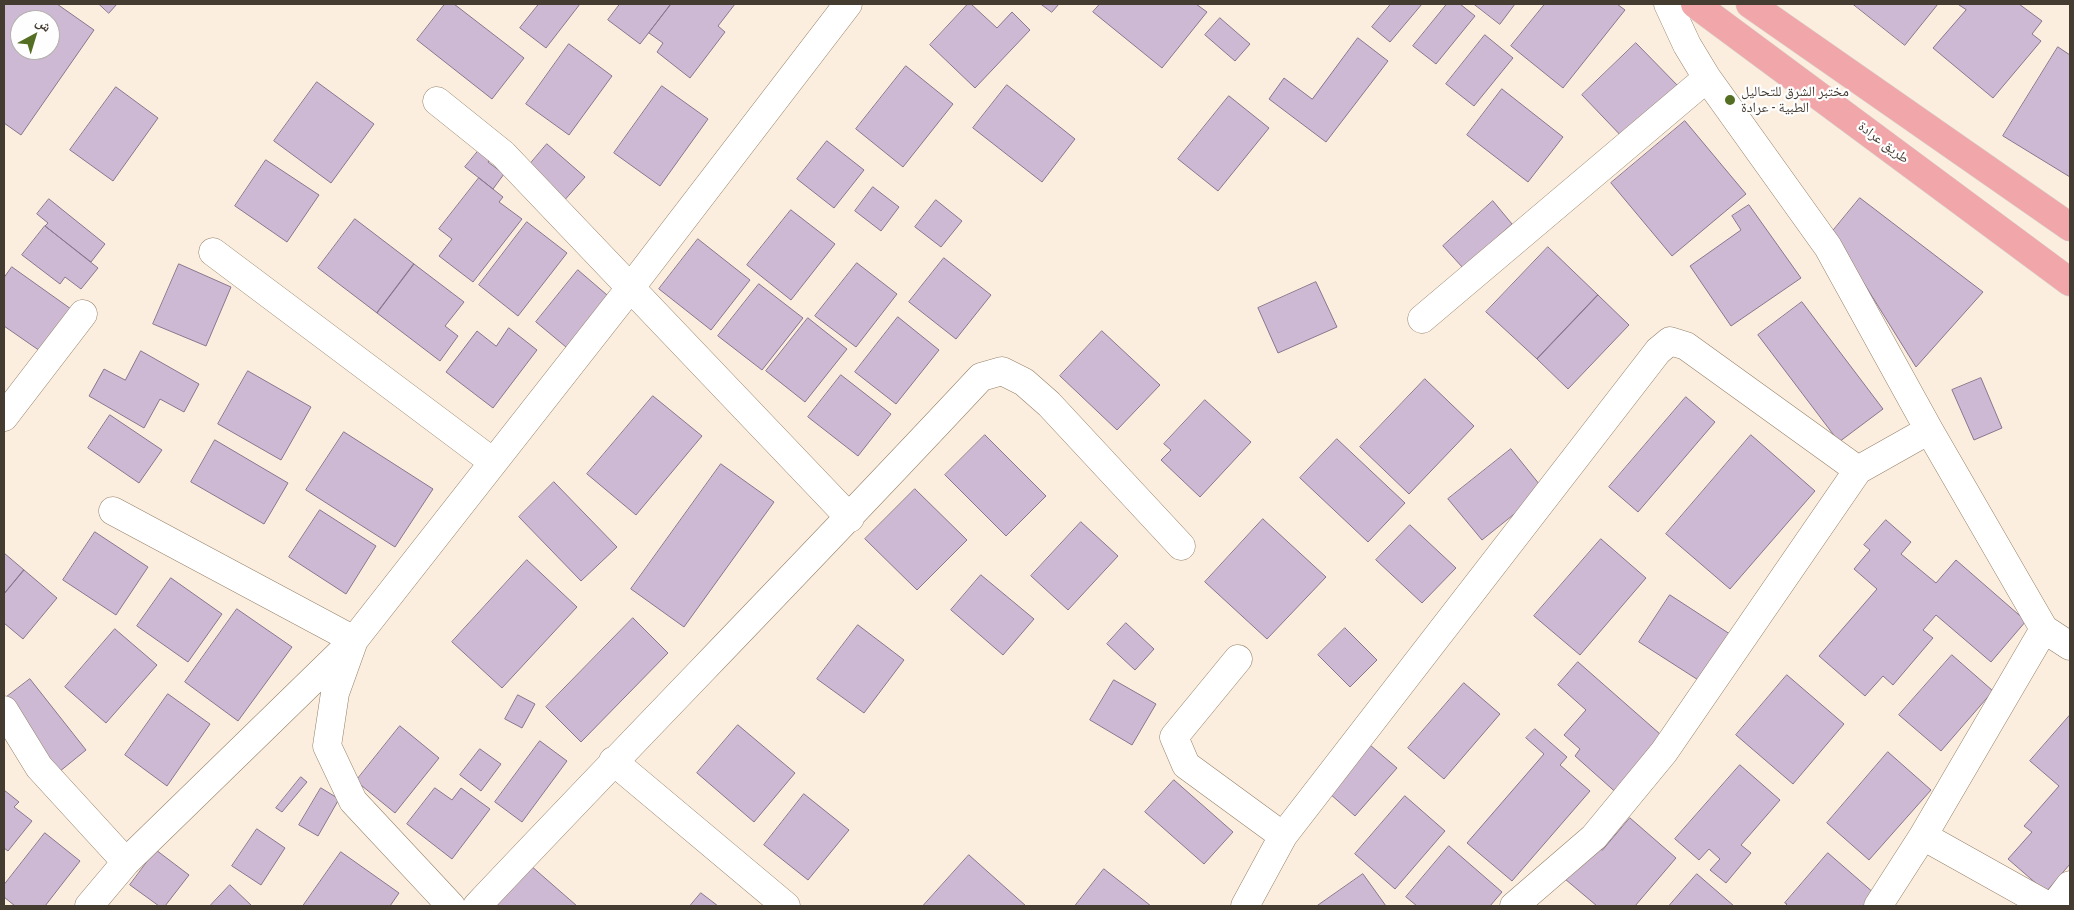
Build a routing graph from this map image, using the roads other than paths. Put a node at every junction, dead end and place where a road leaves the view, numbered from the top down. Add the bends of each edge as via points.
1 (1668, 4) edge
2 (1695, 4) edge
3 (1750, 4) edge
4 (838, 7) edge
5 (1707, 78) junction
6 (437, 101) dead end
7 (2069, 223) edge
8 (213, 252) dead end
9 (2070, 282) edge
10 (631, 287) junction
11 (83, 314) dead end
12 (1422, 319) dead end
13 (4, 417) edge
14 (1928, 430) junction
15 (493, 462) junction
16 (1858, 470) junction
17 (113, 511) dead end
18 (850, 518) junction
19 (1181, 546) dead end
20 (2044, 629) junction
21 (354, 640) junction
22 (2070, 646) edge
23 (1238, 659) dead end
24 (4, 710) edge
25 (613, 761) junction
26 (1283, 836) junction
27 (1923, 836) junction
28 (126, 862) junction
29 (2070, 885) edge
30 (89, 906) edge
31 (451, 906) edge
32 (477, 906) edge
33 (786, 906) edge
34 (1245, 906) edge
35 (1514, 906) edge
36 (1878, 906) edge
37 (2048, 906) edge
38 (2054, 906) edge

1 - 5 street
2 - 9 main road, طريق عرادة
3 - 7 main road
4 - 10 street
5 - 12 street
5 - 14 street via 1828,247
6 - 10 street via 503,154
8 - 15 street
10 - 15 street
10 - 18 street
11 - 13 street
14 - 16 street
14 - 20 street
15 - 21 street
16 - 26 street via 1686,346 1670,341 1658,351
16 - 35 street via 1664,752 1594,837
17 - 21 street
18 - 19 street via 981,377 1002,370 1024,382 1049,404
18 - 25 street
20 - 22 street
20 - 27 street
21 - 28 street
21 - 31 street via 335,693 328,746 353,800
23 - 26 street via 1174,737 1186,765
24 - 28 street via 38,768
25 - 32 street
25 - 33 street
26 - 34 street
27 - 36 street
27 - 37 street
28 - 30 street
29 - 38 street

